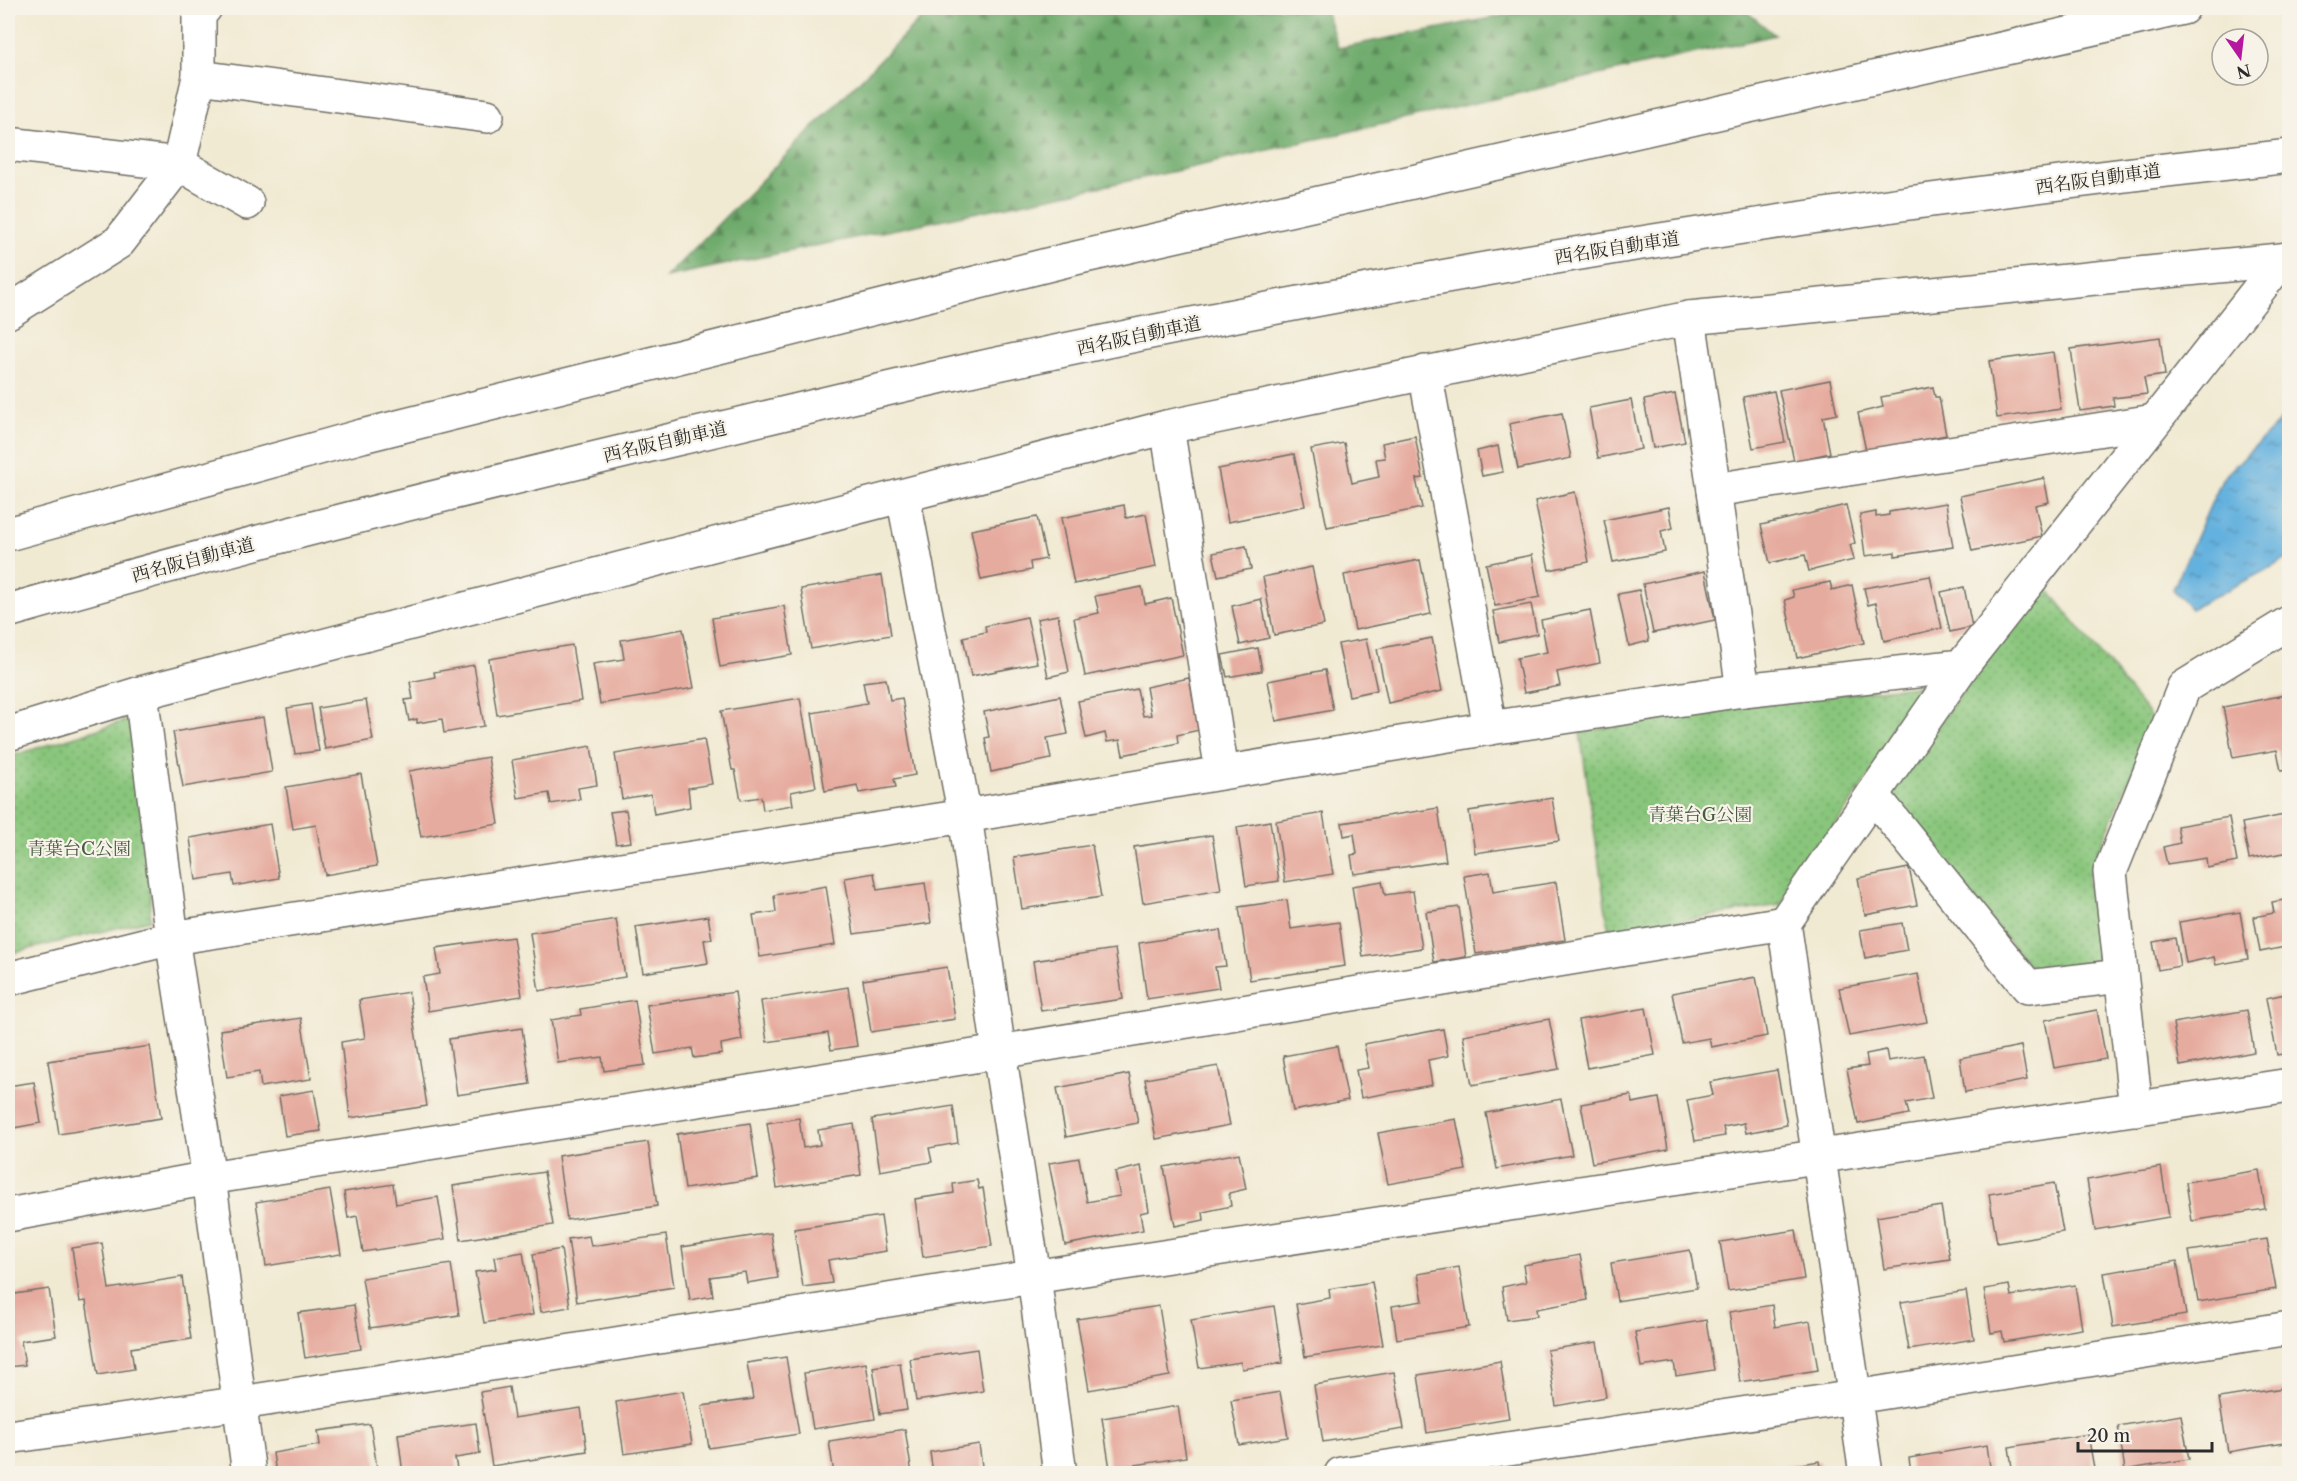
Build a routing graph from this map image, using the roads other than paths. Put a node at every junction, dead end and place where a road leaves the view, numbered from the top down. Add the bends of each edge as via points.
1 (205, 8) edge
2 (2183, 8) edge
3 (199, 77) junction
4 (487, 116) dead end
5 (8, 144) edge
6 (2289, 156) edge
7 (179, 164) junction
8 (247, 203) dead end
9 (2286, 260) edge
10 (8, 312) edge
11 (1689, 318) junction
12 (1425, 372) junction
13 (2154, 422) junction
14 (1167, 427) junction
15 (1714, 490) junction
16 (903, 496) junction
17 (8, 534) edge
18 (8, 611) edge
19 (2289, 622) edge
20 (1962, 666) junction
21 (1743, 690) junction
22 (141, 693) junction
23 (1490, 728) junction
24 (8, 734) edge
25 (1222, 772) junction
26 (1873, 795) junction
27 (965, 816) junction
28 (1784, 923) junction
29 (172, 939) junction
30 (2121, 976) junction
31 (8, 979) edge
32 (999, 1052) junction
33 (2289, 1085) edge
34 (2136, 1108) junction
35 (1818, 1155) junction
36 (209, 1178) junction
37 (8, 1215) edge
38 (1034, 1276) junction
39 (2289, 1328) edge
40 (1855, 1397) junction
41 (239, 1405) junction
42 (8, 1437) edge
43 (249, 1473) edge
44 (1060, 1473) edge
45 (1341, 1473) edge
46 (1866, 1473) edge

1 - 3 main road via 199,15
2 - 17 main road via 1067,260 362,436
3 - 4 main road
3 - 7 main road
5 - 7 main road
6 - 18 main road, 西名阪自動車道 via 1834,214 1501,267 1223,319 962,372 394,506
7 - 8 main road
7 - 10 main road via 119,242
9 - 11 main road
9 - 13 main road
11 - 12 main road
11 - 15 main road
12 - 14 main road
12 - 23 main road
13 - 15 main road
13 - 20 main road
14 - 16 main road
14 - 25 main road
15 - 21 main road
16 - 22 main road
16 - 27 main road
19 - 30 main road via 2184,687 2110,872
20 - 21 main road
20 - 26 main road
21 - 23 main road
22 - 24 main road
22 - 29 main road
23 - 25 main road
25 - 27 main road
26 - 28 main road
26 - 30 main road via 2028,987
27 - 29 main road
27 - 32 main road
28 - 32 main road
28 - 35 main road
29 - 31 main road
29 - 36 main road
30 - 34 main road
32 - 36 main road
32 - 38 main road
33 - 34 main road
34 - 35 main road
35 - 38 main road
35 - 40 main road
36 - 37 main road
36 - 41 main road
38 - 41 main road
38 - 44 main road
39 - 40 main road
40 - 45 main road
40 - 46 main road
41 - 42 main road
41 - 43 main road

